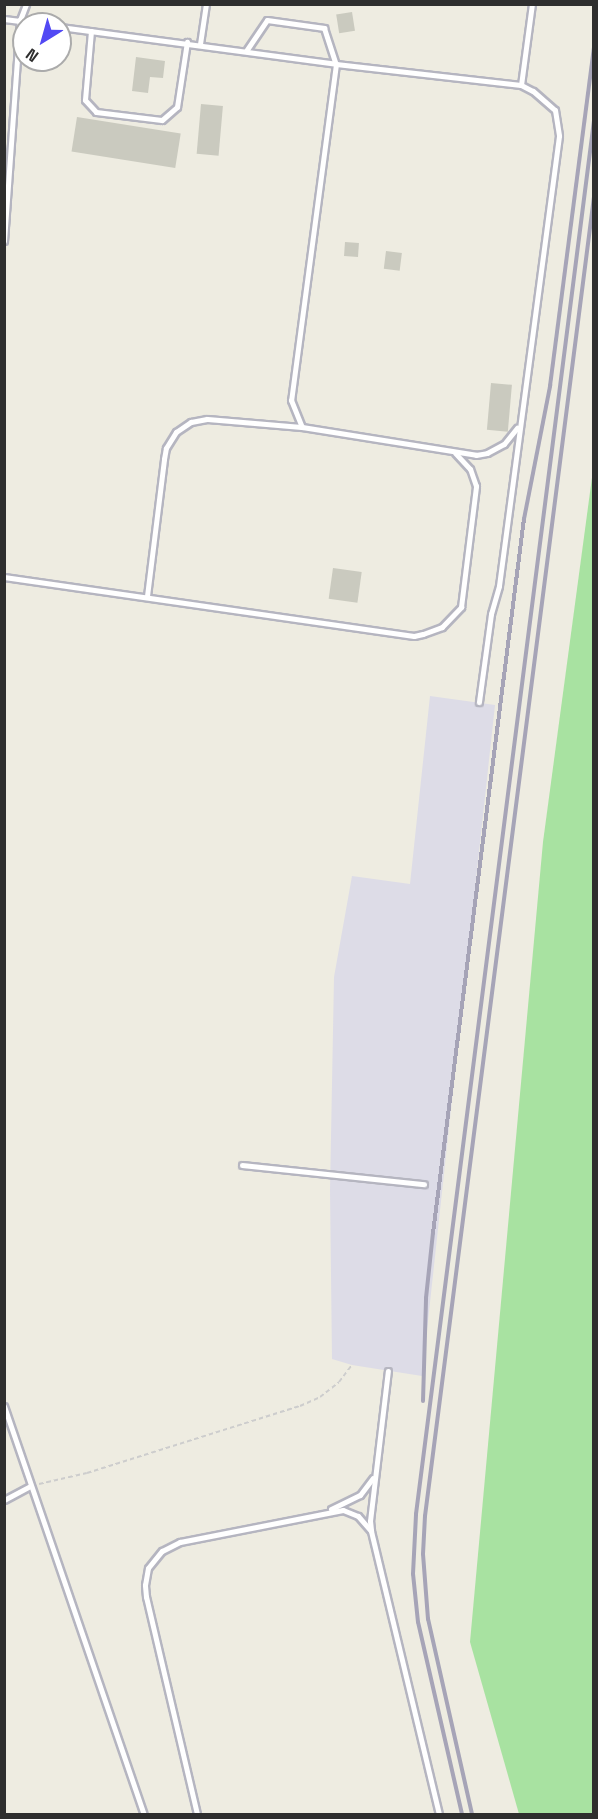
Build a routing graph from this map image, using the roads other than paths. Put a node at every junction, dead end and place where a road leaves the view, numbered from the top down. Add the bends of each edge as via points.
1 (206, 4) edge
2 (532, 4) edge
3 (72, 29) edge
4 (91, 32) junction
5 (187, 42) junction
6 (200, 44) junction
7 (246, 51) junction
8 (336, 64) junction
9 (16, 72) edge
10 (521, 85) junction
11 (4, 241) edge
12 (302, 427) junction
13 (518, 427) junction
14 (455, 453) junction
15 (4, 577) edge
16 (147, 596) junction
17 (479, 702) dead end
18 (242, 1165) dead end
19 (424, 1184) dead end
20 (388, 1371) dead end
21 (4, 1406) edge
22 (375, 1472) junction
23 (30, 1486) junction
24 (4, 1500) edge
25 (324, 1512) junction
26 (371, 1532) junction
27 (144, 1815) edge
28 (197, 1815) edge
29 (439, 1815) edge

1 - 6 lane
2 - 10 lane
3 - 4 lane
4 - 5 lane
4 - 5 lane via 85,100 96,112 151,119 162,120 177,107
5 - 6 lane
6 - 7 lane
7 - 8 lane
7 - 8 lane via 267,21 324,27
8 - 10 lane
8 - 12 lane via 291,400
9 - 11 lane
10 - 13 lane via 555,110 559,136
12 - 14 lane
12 - 16 lane via 207,419 191,422 176,432 164,459
13 - 14 lane via 504,444 487,453
13 - 17 lane via 499,586 491,614
14 - 16 lane via 470,469 477,498 461,607 442,627 414,636
15 - 16 lane
18 - 19 lane
20 - 22 lane
21 - 23 lane
22 - 25 lane via 370,1485 360,1494
22 - 26 lane
23 - 24 lane
23 - 27 lane
25 - 26 lane via 351,1513
25 - 28 lane via 180,1542 162,1551 148,1568 146,1597
26 - 29 lane

